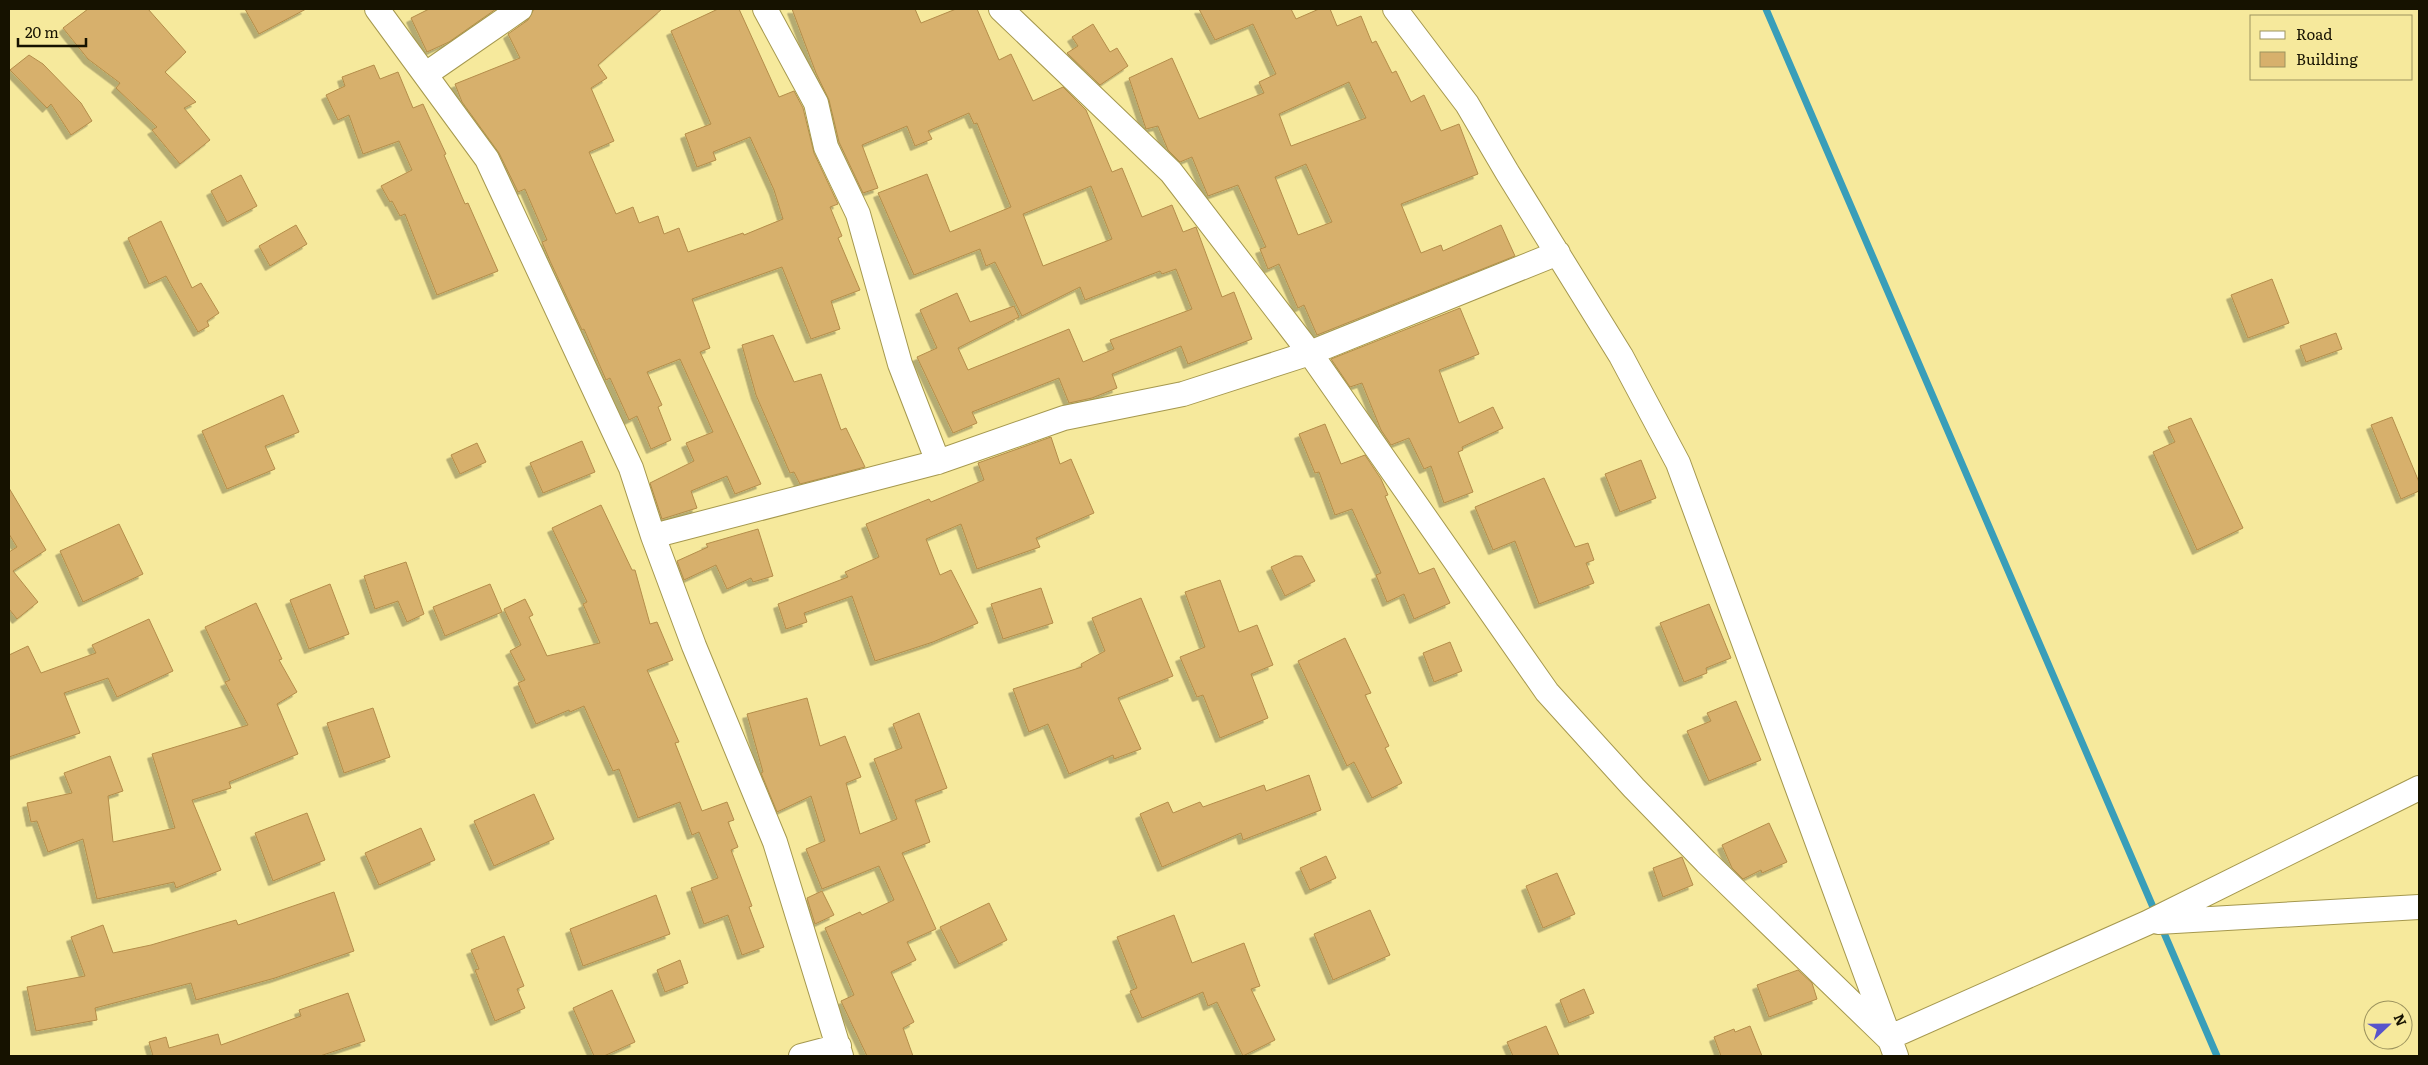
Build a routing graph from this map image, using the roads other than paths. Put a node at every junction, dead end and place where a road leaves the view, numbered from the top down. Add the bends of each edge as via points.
1 (377, 9) edge
2 (520, 9) edge
3 (765, 9) edge
4 (1001, 9) edge
5 (1395, 9) edge
6 (426, 74) junction
7 (1558, 253) junction
8 (1310, 352) junction
9 (938, 462) junction
10 (653, 536) junction
11 (2419, 788) edge
12 (2419, 907) edge
13 (2147, 923) junction
14 (1892, 1047) edge
15 (840, 1051) edge
16 (801, 1056) edge

1 - 6 street
2 - 6 street
3 - 9 street via 816,103 826,147 858,214 900,364
4 - 8 street via 1171,172
5 - 7 street via 1467,104
6 - 10 street via 487,159 630,468
7 - 8 street
7 - 14 street via 1621,356 1678,463
8 - 9 street via 1183,394 1064,418
8 - 14 street via 1547,692 1634,788
9 - 10 street
10 - 15 street via 694,646 775,842
11 - 13 street
12 - 13 street
13 - 14 street
15 - 16 street

